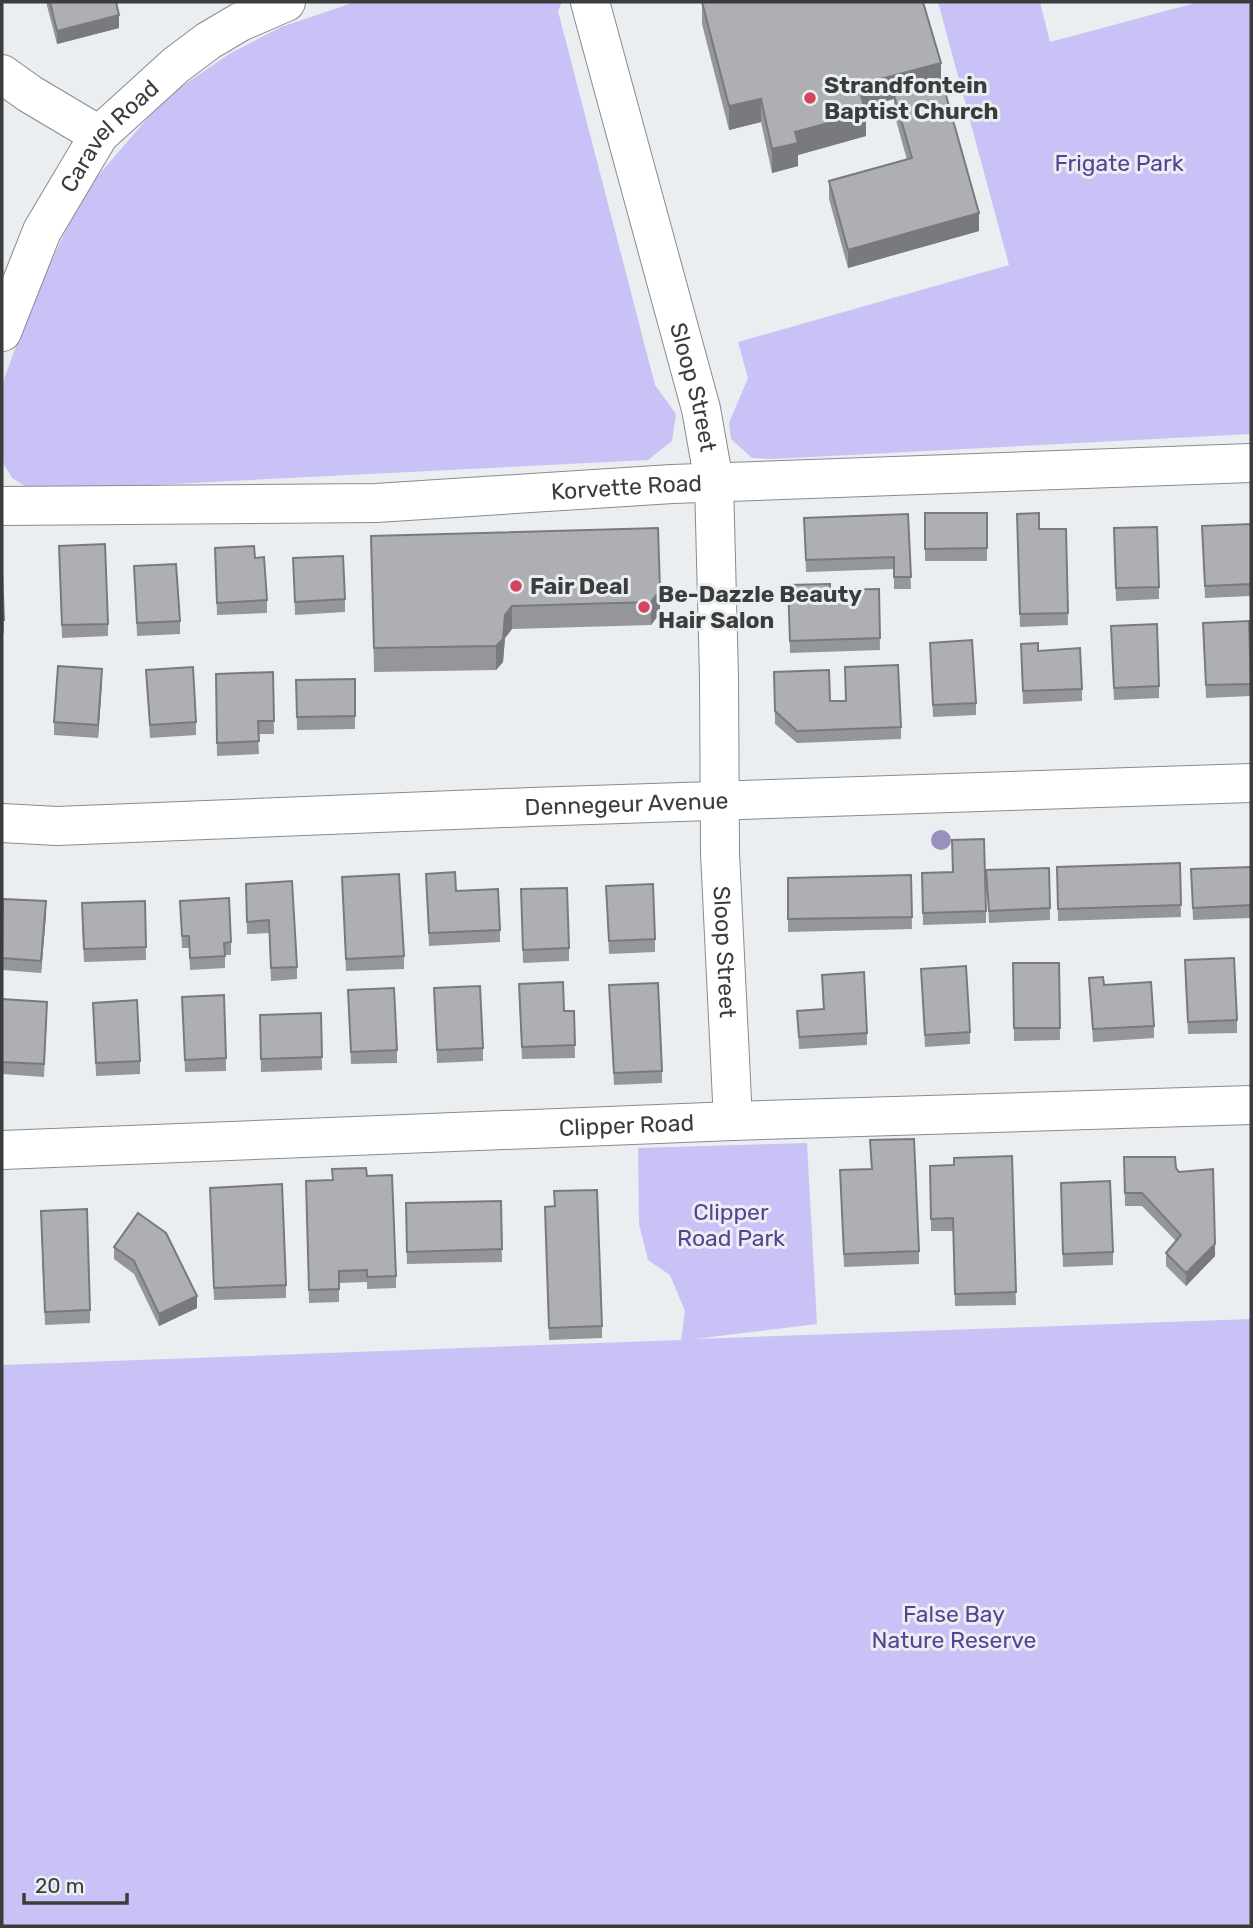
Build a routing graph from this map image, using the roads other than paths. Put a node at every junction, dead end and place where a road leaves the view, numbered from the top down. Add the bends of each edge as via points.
1 (286, 2) edge
2 (590, 2) edge
3 (2, 74) edge
4 (99, 135) junction
5 (2, 332) edge
6 (1251, 463) edge
7 (714, 482) junction
8 (2, 506) edge
9 (1251, 783) edge
10 (720, 801) junction
11 (2, 822) edge
12 (1251, 1105) edge
13 (733, 1121) junction
14 (2, 1150) edge

1 - 4 street, Caravel Road via 240,22 197,49
2 - 7 street, Sloop Street via 701,409
3 - 4 street
4 - 5 street, Caravel Road via 42,231
6 - 7 street, Korvette Road
7 - 8 street, Korvette Road via 376,503
7 - 10 street, Sloop Street
9 - 10 street, Dennegeur Avenue
10 - 11 street, Dennegeur Avenue via 57,826
10 - 13 street, Sloop Street
12 - 13 street, Clipper Road
13 - 14 street, Clipper Road

